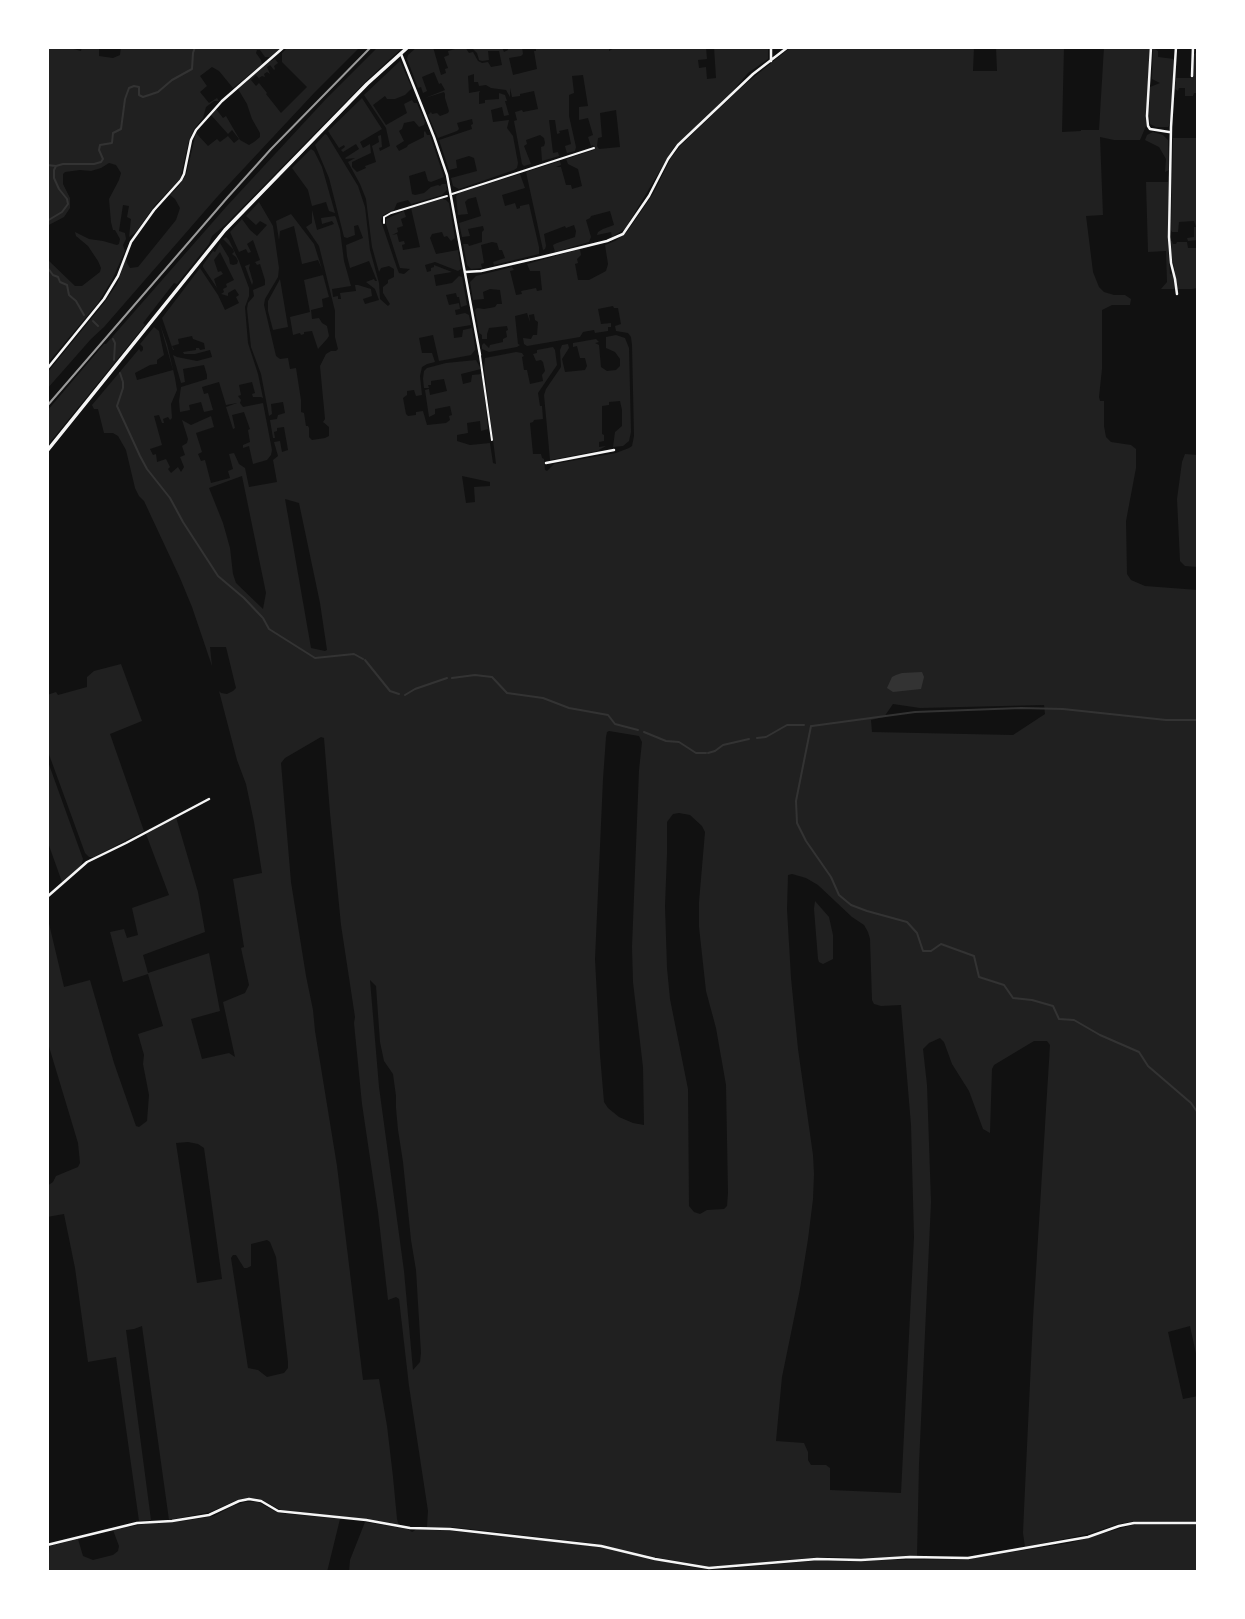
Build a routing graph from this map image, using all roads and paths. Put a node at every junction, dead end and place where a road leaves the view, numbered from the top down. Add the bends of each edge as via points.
1 (284, 47) edge
2 (408, 47) edge
3 (771, 47) edge
4 (788, 47) edge
5 (1151, 47) edge
6 (1176, 47) edge
7 (1193, 47) edge
8 (401, 54) junction
9 (771, 61) junction
10 (1192, 76) dead end
11 (1171, 132) junction
12 (594, 148) dead end
13 (451, 194) junction
14 (383, 223) dead end
15 (465, 272) junction
16 (1177, 294) dead end
17 (480, 355) joint
18 (47, 369) edge
19 (492, 440) dead end
20 (614, 450) dead end
21 (47, 451) edge
22 (546, 463) dead end
23 (209, 799) dead end
24 (47, 897) edge
25 (1198, 1523) edge
26 (47, 1545) edge

1 - 18 street via 222,100 196,130 181,180 131,242 104,299
2 - 8 street
3 - 9 street
4 - 9 street
5 - 11 street via 1148,126
6 - 11 street
7 - 10 street
8 - 13 street
8 - 21 street via 225,230
9 - 15 street via 678,145 623,234
11 - 16 street via 1170,252
12 - 13 lane
13 - 14 path via 388,214
13 - 15 street
15 - 17 street
17 - 19 lane
20 - 22 street
23 - 24 street via 87,862
25 - 26 street via 1119,1525 1088,1537 968,1558 817,1559 709,1568 601,1546 278,1511 249,1499 209,1515 137,1523

